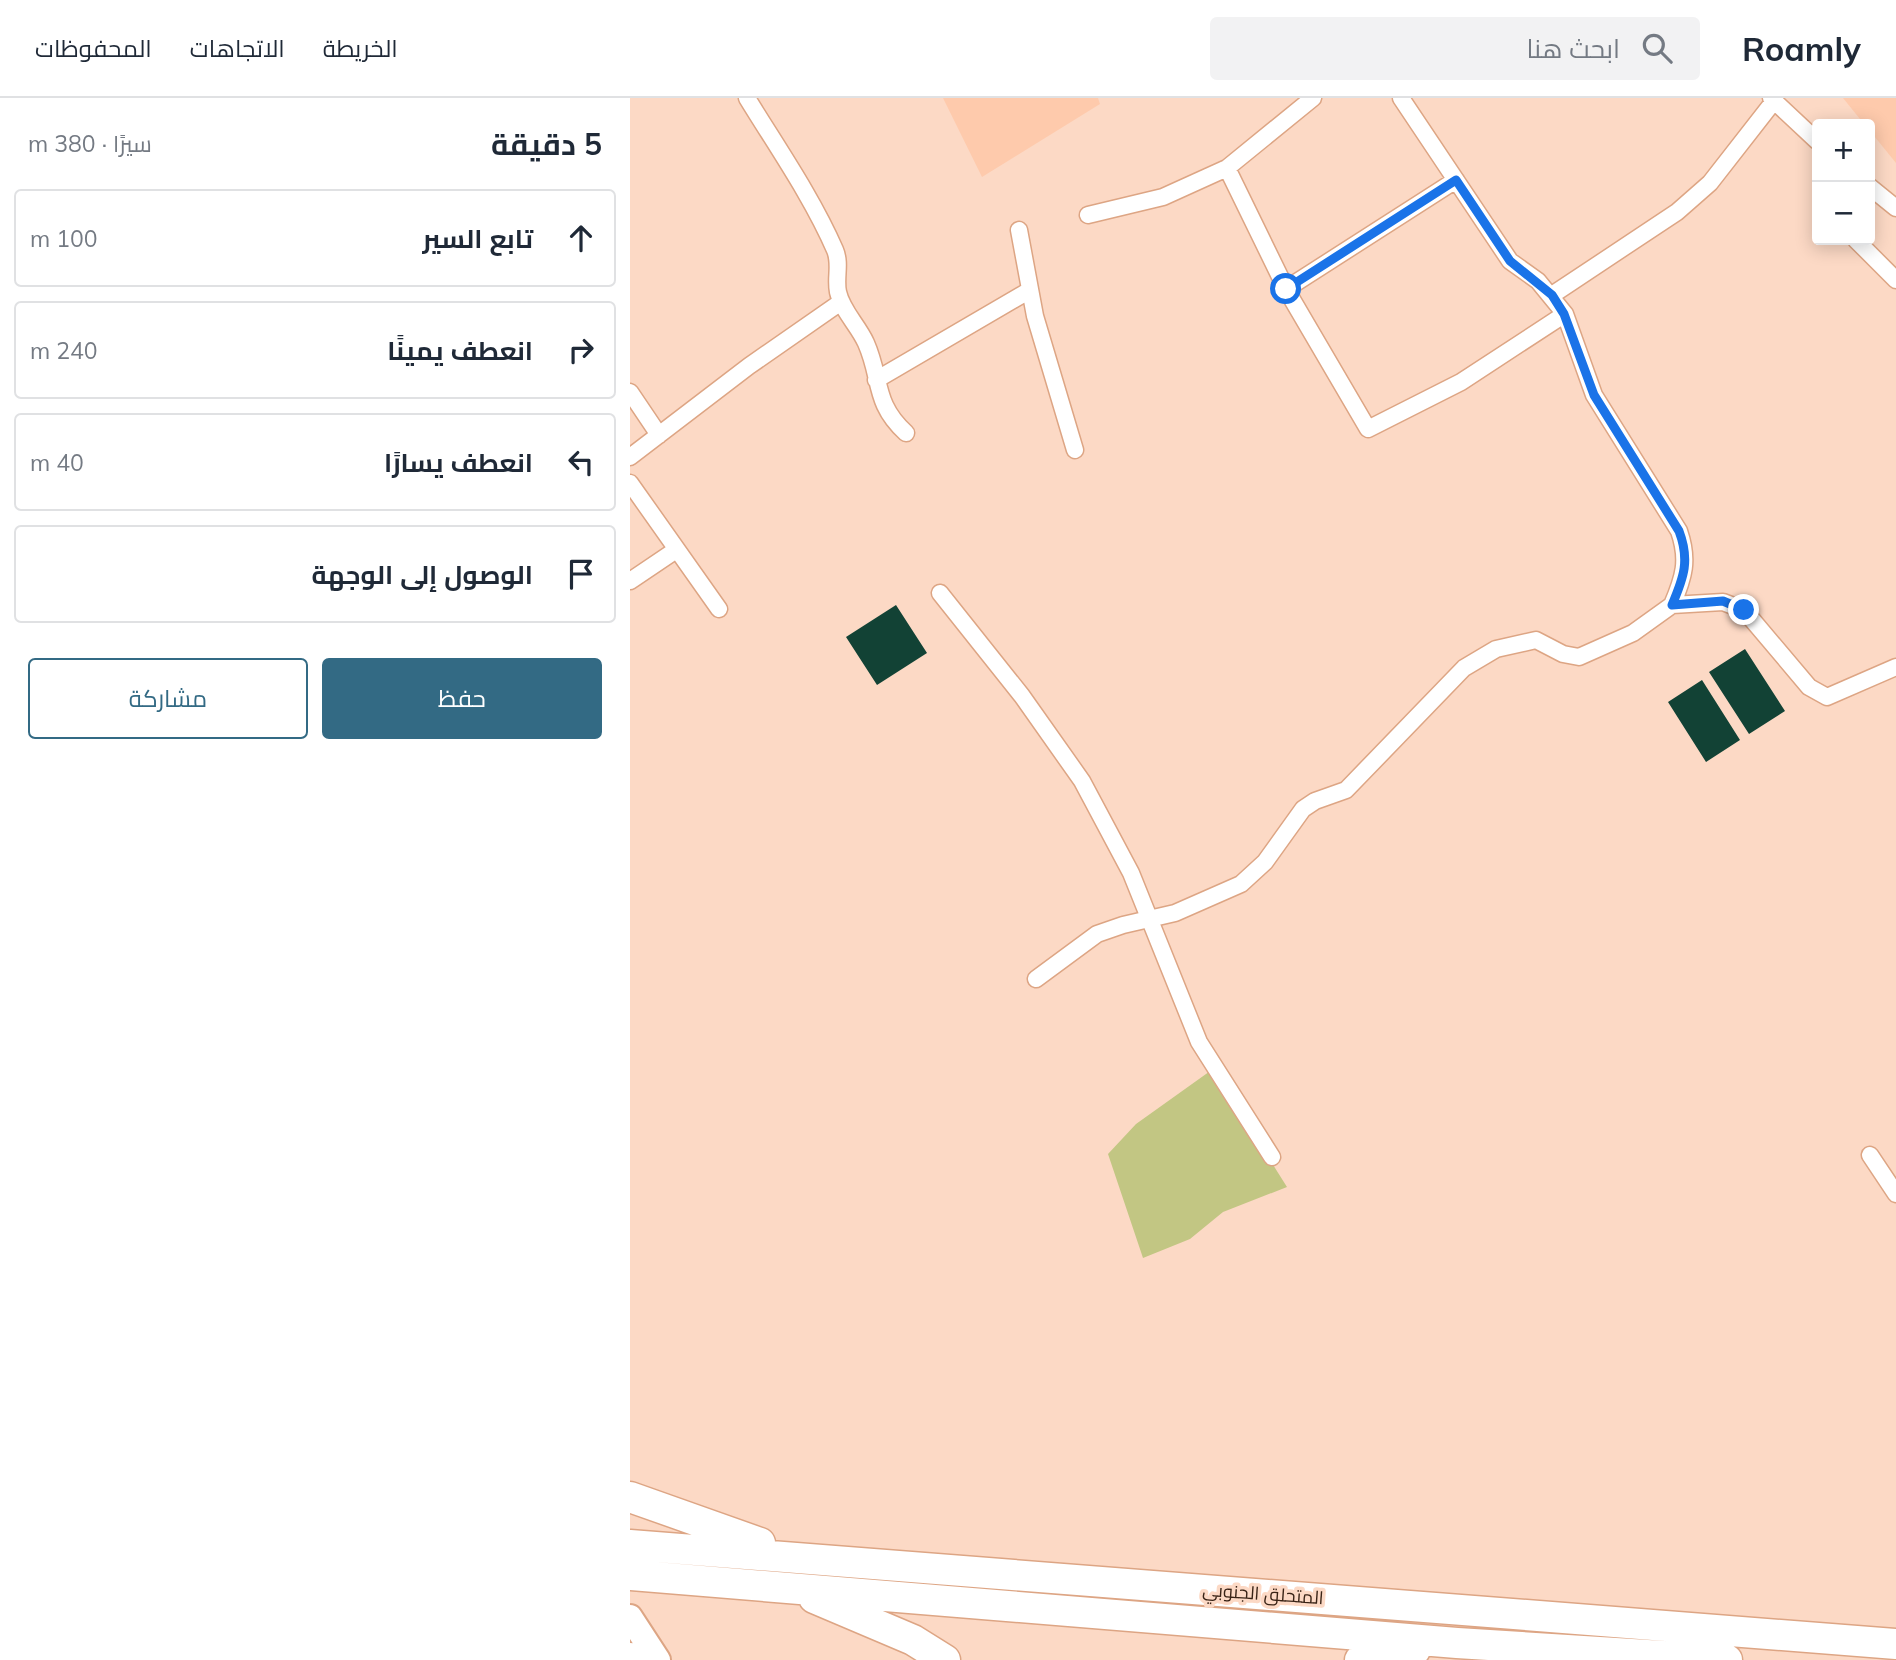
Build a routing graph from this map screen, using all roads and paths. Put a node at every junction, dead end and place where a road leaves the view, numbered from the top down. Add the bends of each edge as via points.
1 (747, 98) edge
2 (1313, 98) edge
3 (1401, 98) edge
4 (1772, 100) edge
5 (1812, 136) edge
6 (1227, 168) junction
7 (1456, 180) junction
8 (1875, 191) edge
9 (1896, 208) edge
10 (1088, 215) dead end
11 (1019, 230) dead end
12 (1861, 245) edge
13 (1896, 280) edge
14 (1286, 289) junction
15 (1030, 290) junction
16 (1552, 295) junction
17 (841, 302) junction
18 (1564, 314) junction
19 (876, 380) junction
20 (630, 392) edge
21 (906, 433) dead end
22 (659, 435) junction
23 (1075, 450) dead end
24 (630, 457) edge
25 (630, 483) edge
26 (676, 550) junction
27 (630, 581) edge
28 (940, 593) dead end
29 (1672, 605) junction
30 (719, 609) dead end
31 (1896, 667) edge
32 (1151, 919) junction
33 (1035, 979) dead end
34 (1870, 1155) dead end
35 (1272, 1157) dead end
36 (1896, 1194) edge
37 (630, 1497) edge
38 (630, 1545) edge
39 (814, 1559) junction
40 (630, 1575) edge
41 (788, 1587) junction
42 (630, 1617) edge
43 (1457, 1643) junction
44 (1896, 1644) edge
45 (642, 1654) edge
46 (944, 1660) edge
47 (1360, 1660) edge
48 (1727, 1660) edge

1 - 17 street via 837,254
2 - 6 street
3 - 7 street
4 - 5 street
4 - 16 street via 1710,183 1677,212
6 - 10 street via 1163,197
6 - 14 street
7 - 14 street
7 - 16 street via 1510,261
8 - 9 street
11 - 15 street
12 - 13 street
14 - 18 street via 1368,429 1461,382
15 - 19 street
15 - 23 street
16 - 18 street
17 - 19 street via 865,341
17 - 22 street
18 - 29 street via 1594,395 1679,531 1686,569
19 - 21 street via 883,406
20 - 22 street
22 - 24 street
25 - 26 street
26 - 27 street
26 - 30 street
28 - 32 street via 1082,781
29 - 31 street via 1723,601 1744,610 1809,687 1827,697
29 - 32 street via 1633,634 1579,657 1530,640 1478,659 1346,790 1303,810 1250,877 1175,913
32 - 33 street via 1097,934
32 - 35 street via 1199,1042
34 - 36 street
37 - 39 highway
38 - 39 highway, المتحلق الجنوبي
39 - 44 highway, المتحلق الجنوبي
40 - 41 highway, المتحلق الجنوبي
41 - 43 highway, المتحلق الجنوبي
41 - 46 highway via 912,1640
42 - 45 main road
43 - 47 highway
43 - 48 highway, المتحلق الجنوبي

